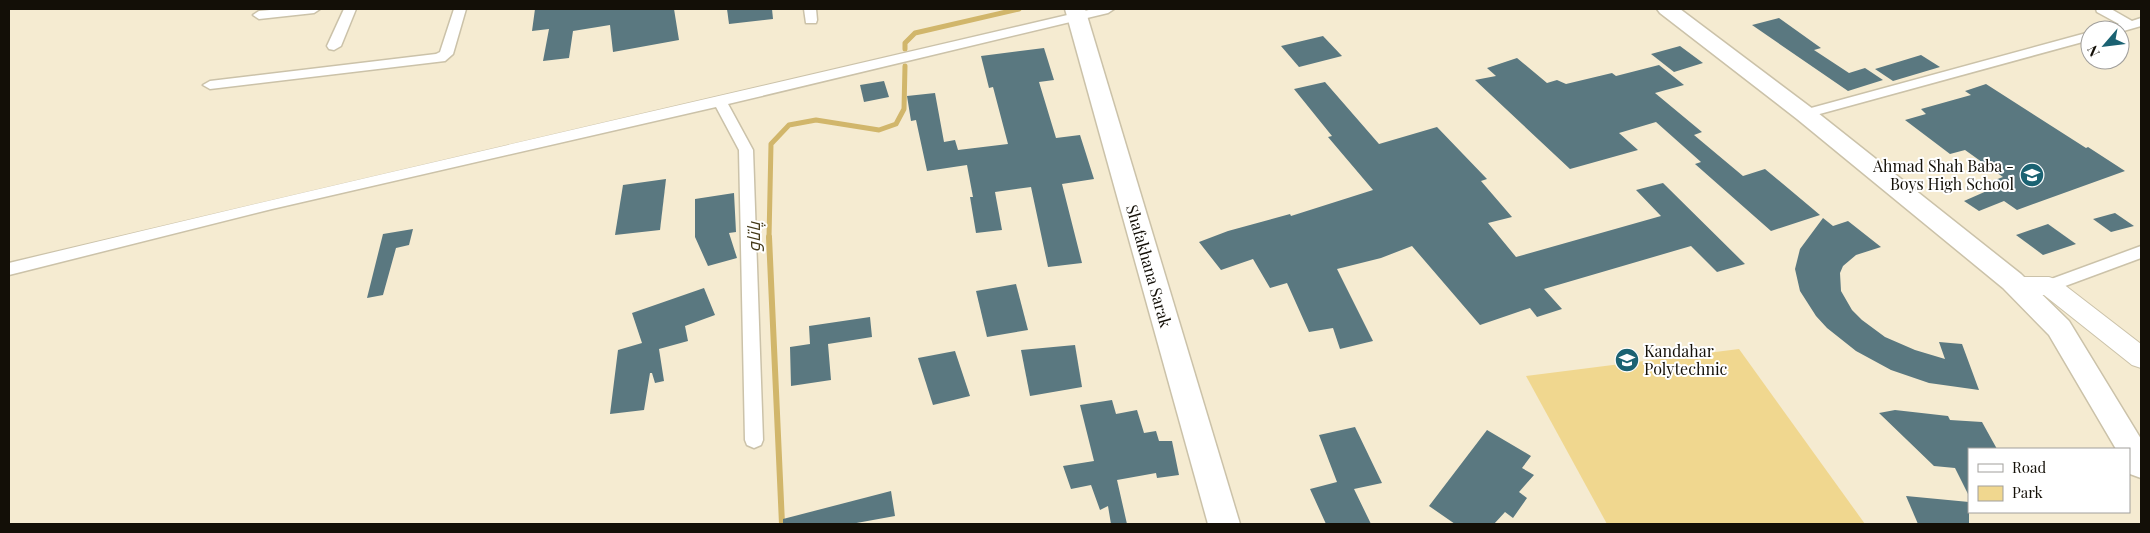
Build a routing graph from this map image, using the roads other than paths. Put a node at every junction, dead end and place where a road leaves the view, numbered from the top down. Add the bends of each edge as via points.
1 (314, 9) edge
2 (350, 9) edge
3 (460, 9) edge
4 (1108, 9) edge
5 (1667, 9) edge
6 (2102, 9) edge
7 (1076, 12) edge
8 (259, 15) dead end
9 (2136, 23) edge
10 (2080, 39) edge
11 (334, 46) dead end
12 (210, 85) dead end
13 (720, 102) junction
14 (1805, 114) junction
15 (2141, 252) edge
16 (9, 269) edge
17 (2017, 286) junction
18 (2049, 286) junction
19 (2141, 358) edge
20 (754, 440) dead end
21 (2141, 465) edge
22 (1224, 524) edge

1 - 8 street
2 - 11 street
3 - 12 street via 446,54 440,58
4 - 7 street
5 - 14 main road
6 - 9 street
7 - 13 street
7 - 22 main road, Shafakhana Sarak
10 - 14 street
13 - 16 street via 272,204
13 - 20 street via 746,150
14 - 17 main road
15 - 18 street
17 - 18 street
17 - 21 main road via 2059,328
18 - 19 street

